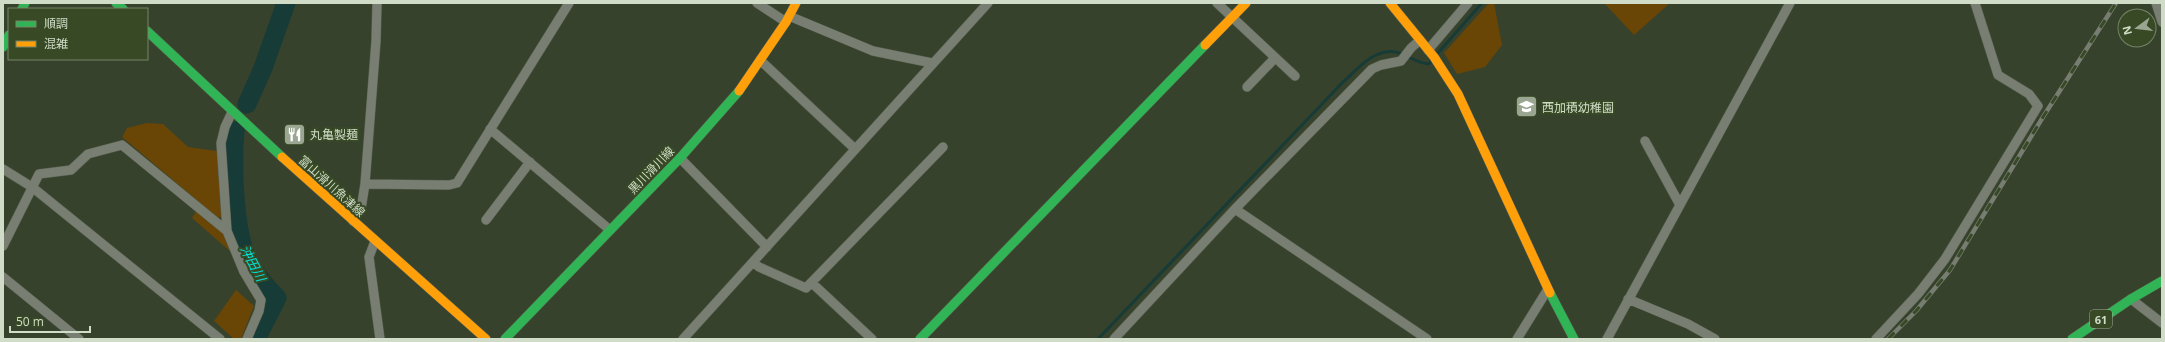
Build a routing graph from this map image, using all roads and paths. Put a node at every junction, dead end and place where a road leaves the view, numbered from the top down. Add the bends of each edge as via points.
1 (377, 3) edge
2 (569, 3) edge
3 (758, 3) edge
4 (796, 3) edge
5 (988, 3) edge
6 (1217, 3) edge
7 (1246, 3) edge
8 (1390, 3) edge
9 (1468, 3) edge
10 (1790, 3) edge
11 (1975, 3) edge
12 (2156, 3) edge
13 (1232, 17) junction
14 (787, 19) junction
15 (2162, 22) edge
16 (148, 32) edge
17 (8, 37) edge
18 (1420, 40) junction
19 (3, 47) edge
20 (1428, 50) junction
21 (1275, 58) junction
22 (760, 60) junction
23 (932, 63) junction
24 (1295, 76) dead end
25 (1247, 87) dead end
26 (232, 112) junction
27 (490, 129) junction
28 (1645, 141) dead end
29 (943, 147) dead end
30 (856, 149) junction
31 (680, 158) junction
32 (530, 162) junction
33 (3, 169) edge
34 (365, 184) junction
35 (32, 187) junction
36 (1680, 205) junction
37 (1236, 209) junction
38 (486, 220) dead end
39 (353, 222) junction
40 (610, 230) junction
41 (228, 231) junction
42 (375, 241) junction
43 (3, 246) edge
44 (767, 247) junction
45 (753, 262) junction
46 (3, 277) edge
47 (2162, 281) edge
48 (812, 283) junction
49 (1548, 289) junction
50 (2130, 299) junction
51 (1628, 300) junction
52 (2162, 323) edge
53 (79, 339) edge
54 (220, 339) edge
55 (247, 339) edge
56 (380, 339) edge
57 (486, 339) edge
58 (505, 339) edge
59 (683, 339) edge
60 (872, 339) edge
61 (920, 339) edge
62 (1114, 339) edge
63 (1427, 339) edge
64 (1517, 339) edge
65 (1574, 339) edge
66 (1607, 339) edge
67 (1715, 339) edge
68 (1876, 339) edge
69 (2072, 339) edge

1 - 34 street
2 - 27 street
3 - 14 street
4 - 14 main road, 黒川滑川線
5 - 23 street
6 - 13 street
7 - 13 main road
8 - 18 main road
9 - 20 street
10 - 36 street
11 - 68 street via 1998,75 2029,94 2038,106 1945,259 1918,294
12 - 15 street
13 - 21 street
13 - 61 main road
14 - 22 main road, 黒川滑川線
14 - 23 street via 873,51
16 - 26 main road, 富山滑川魚津線
17 - 19 main road
18 - 20 main road
18 - 37 street via 1410,48 1401,61 1372,69
20 - 49 main road via 1458,94
21 - 24 street
21 - 25 street
22 - 30 street
22 - 31 main road, 黒川滑川線 via 738,92
23 - 30 street
26 - 39 main road, 富山滑川魚津線
26 - 41 street via 221,144
27 - 32 street
27 - 34 street via 457,183
28 - 36 street
29 - 48 street
30 - 44 street
31 - 40 main road, 黒川滑川線
31 - 44 street
32 - 38 street
32 - 40 street
33 - 35 street
34 - 39 street via 361,210
35 - 41 street via 39,174 71,170 88,154 122,145
35 - 43 street
35 - 54 street
36 - 51 street
37 - 62 street
37 - 63 street
39 - 42 main road, 富山滑川魚津線
40 - 58 main road, 黒川滑川線
41 - 55 street via 244,272 261,300
42 - 56 street via 369,257
42 - 57 main road, 富山滑川魚津線
44 - 45 street
45 - 48 street via 806,288
45 - 59 street
46 - 53 street
47 - 50 main road, 61
48 - 60 street
49 - 64 street
49 - 65 main road
50 - 52 street
50 - 69 main road, 61
51 - 66 street
51 - 67 street via 1688,324

